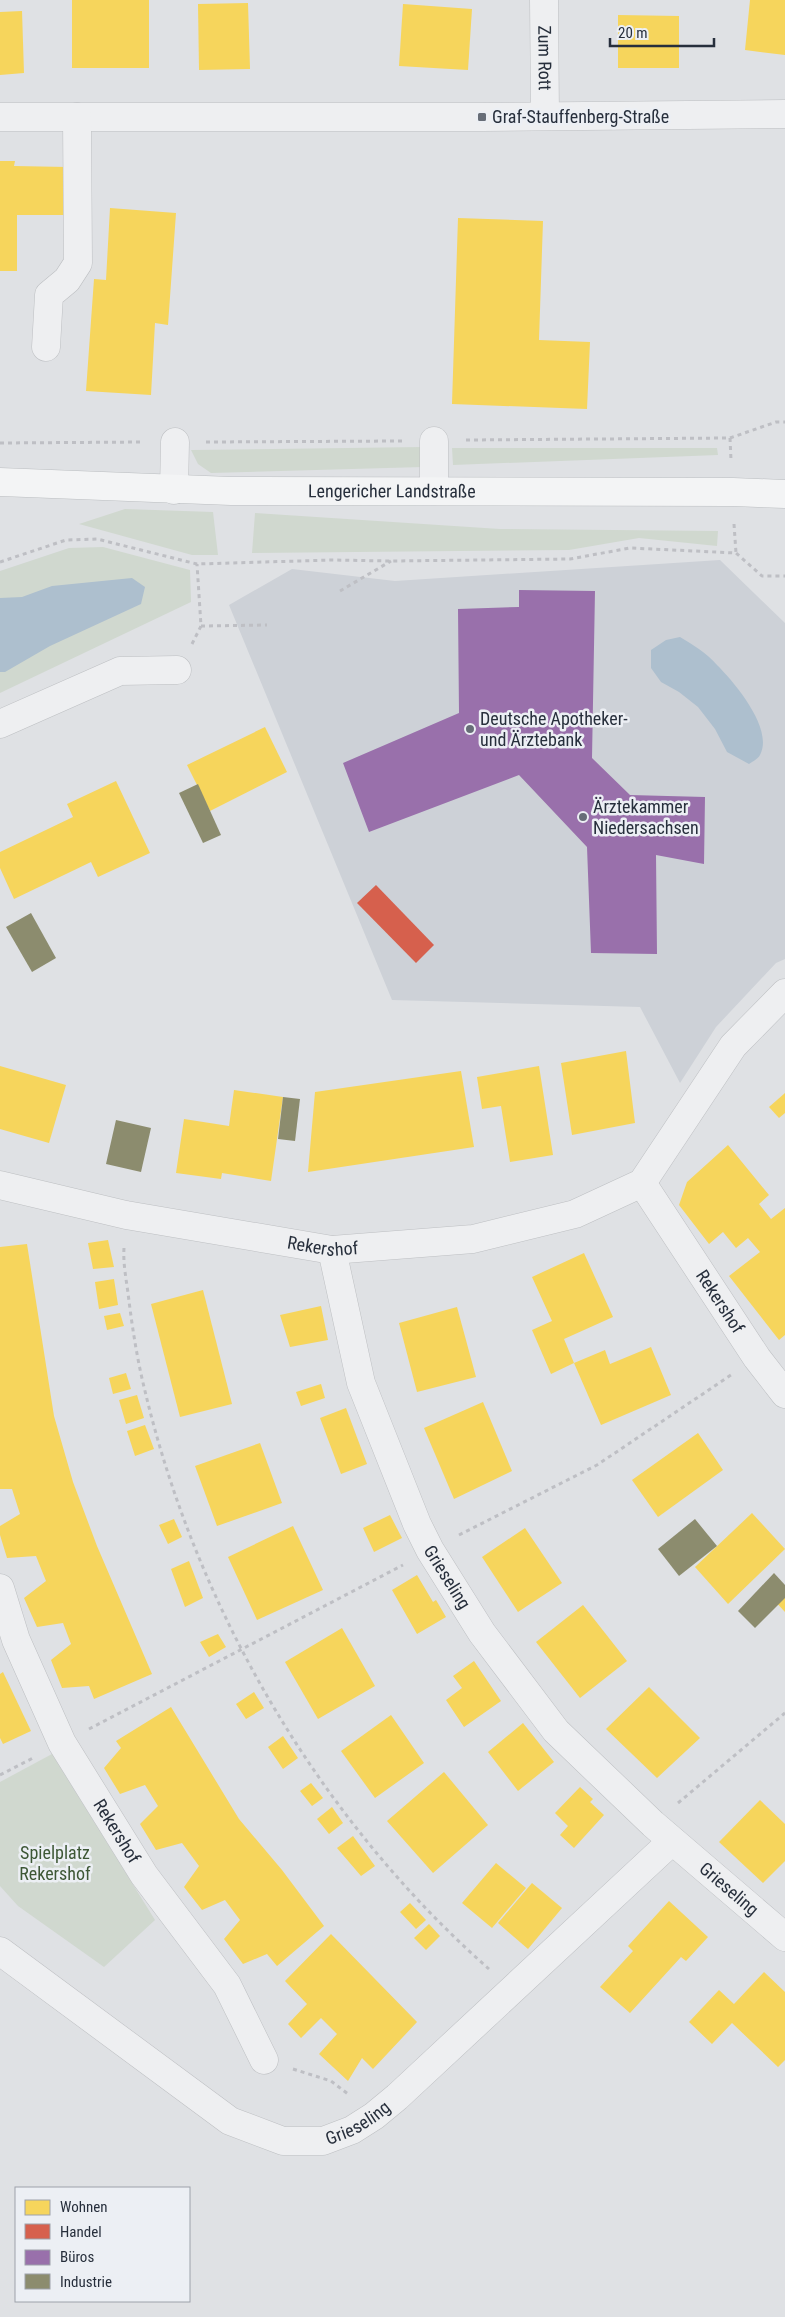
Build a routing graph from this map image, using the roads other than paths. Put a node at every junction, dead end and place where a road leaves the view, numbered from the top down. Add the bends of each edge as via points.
1 (544, 0) edge
2 (785, 114) edge
3 (545, 115) junction
4 (0, 117) edge
5 (77, 117) junction
6 (46, 347) dead end
7 (434, 440) road end
8 (175, 442) road end
9 (0, 482) edge
10 (174, 490) junction
11 (434, 492) junction
12 (785, 494) edge
13 (178, 670) road end
14 (0, 724) edge
15 (785, 993) edge
16 (642, 1183) junction
17 (1, 1186) edge
18 (332, 1250) junction
19 (785, 1394) edge
20 (0, 1588) edge
21 (663, 1833) junction
22 (785, 1937) edge
23 (0, 1951) edge
24 (264, 2060) road end

1 - 3 street, Zum Rott
2 - 3 street
3 - 5 street
4 - 5 street
5 - 6 street via 78,263 67,280 49,295
7 - 11 street
8 - 10 street
9 - 10 main road, Lengericher Landstraße
10 - 11 main road, Lengericher Landstraße
11 - 12 main road, Lengericher Landstraße
13 - 14 street via 120,671
15 - 16 street via 733,1046
16 - 18 street, Rekershof via 574,1214 472,1239
16 - 19 street, Rekershof via 757,1358
17 - 18 street, Rekershof via 126,1215
18 - 21 street, Grieseling via 361,1383 430,1550 482,1633 556,1731
20 - 24 street, Rekershof via 16,1640 62,1743 144,1876 227,1985
21 - 22 street, Grieseling
21 - 23 street, Grieseling via 512,1989 374,2116 352,2130 323,2141 283,2141 230,2121

